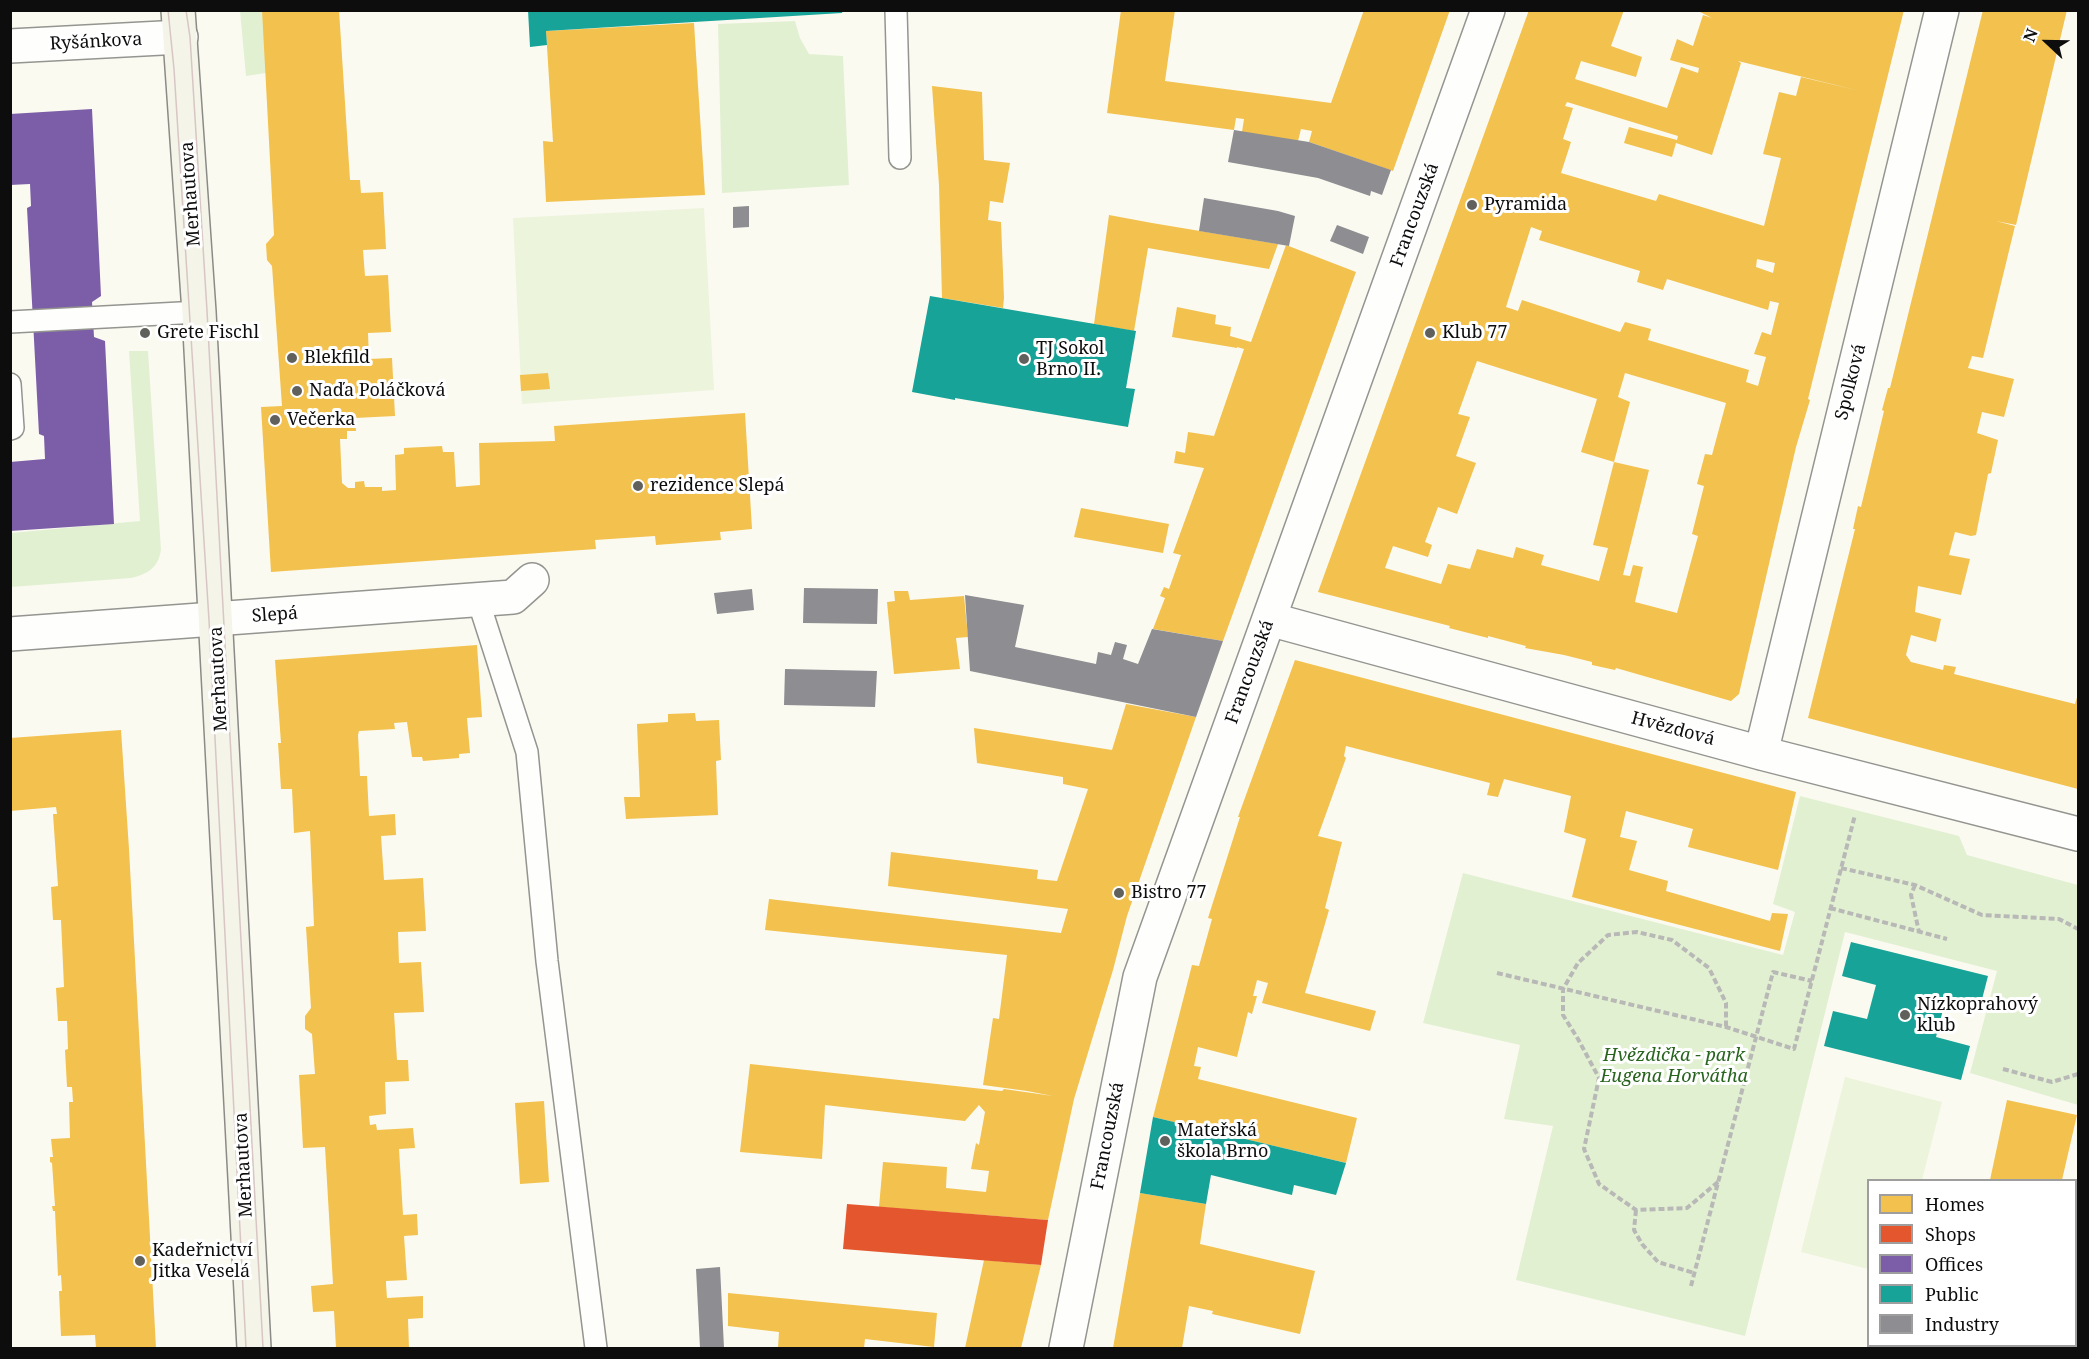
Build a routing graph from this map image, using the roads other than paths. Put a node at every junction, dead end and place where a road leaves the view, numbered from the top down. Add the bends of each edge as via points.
1 (896, 10) edge
2 (1488, 10) edge
3 (1942, 10) edge
4 (179, 24) edge
5 (10, 46) edge
6 (900, 158) dead end
7 (199, 312) junction
8 (10, 322) edge
9 (10, 384) edge
10 (10, 429) edge
11 (532, 580) dead end
12 (478, 600) junction
13 (216, 619) junction
14 (1269, 619) junction
15 (10, 634) edge
16 (1761, 753) junction
17 (2079, 834) edge
18 (254, 1348) edge
19 (596, 1348) edge
20 (1066, 1348) edge

1 - 6 lane
2 - 14 street, Francouzská
3 - 16 street, Spolková
4 - 5 street, Ryšánkova
4 - 7 street, Merhautova
7 - 8 lane
7 - 13 street, Merhautova
9 - 10 lane
11 - 12 street, Slepá via 513,597
12 - 13 street, Slepá
12 - 19 lane via 527,752 547,961
13 - 15 street, Slepá
13 - 18 street, Merhautova
14 - 16 street, Hvězdová
14 - 20 street, Francouzská via 1140,977
16 - 17 street, Hvězdová

